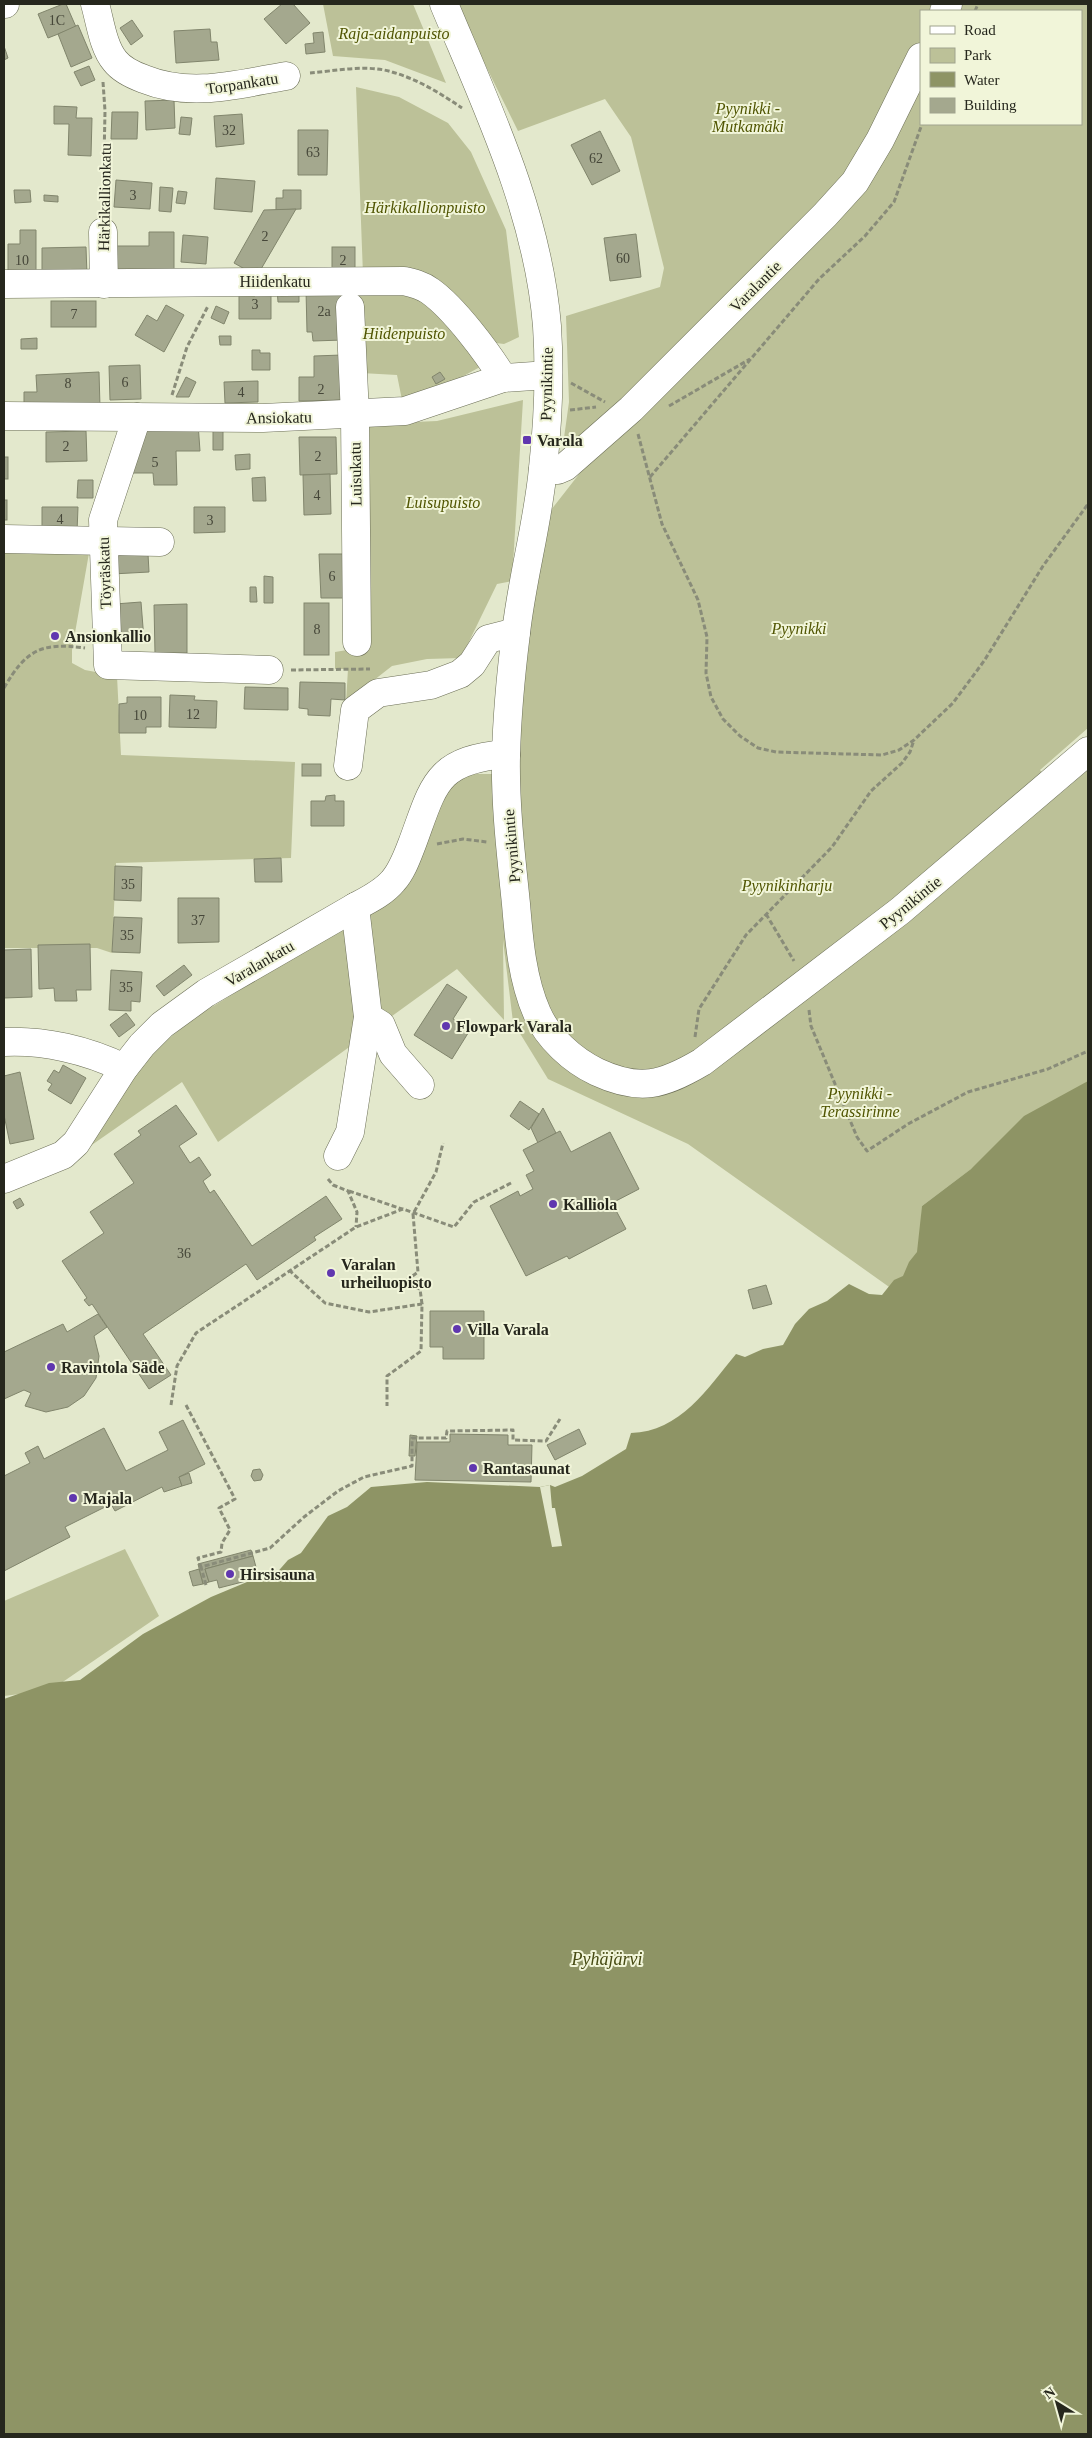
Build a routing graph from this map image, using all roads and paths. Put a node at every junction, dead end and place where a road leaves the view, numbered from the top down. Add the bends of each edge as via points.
1 (95, 4) edge
2 (444, 4) edge
3 (920, 59) edge
4 (286, 76) joint
5 (105, 111) dead end
6 (466, 111) dead end
7 (922, 125) edge
8 (103, 232) joint
9 (221, 281) junction
10 (4, 284) edge
11 (104, 284) junction
12 (350, 306) dead end
13 (753, 357) junction
14 (503, 378) junction
15 (557, 378) junction
16 (668, 407) dead end
17 (622, 408) junction
18 (355, 415) junction
19 (4, 416) edge
20 (137, 417) junction
21 (165, 417) junction
22 (543, 470) junction
23 (650, 478) junction
24 (1088, 504) edge
25 (4, 539) edge
26 (160, 542) dead end
27 (103, 543) junction
28 (516, 632) junction
29 (357, 642) dead end
30 (108, 652) junction
31 (269, 670) joint
32 (4, 688) edge
33 (378, 693) junction
34 (914, 740) junction
35 (1088, 751) edge
36 (506, 754) junction
37 (348, 766) dead end
38 (510, 846) junction
39 (410, 850) junction
40 (355, 907) junction
41 (766, 914) junction
42 (786, 950) dead end
43 (813, 1002) dead end
44 (368, 1016) junction
45 (4, 1042) edge
46 (1088, 1050) edge
47 (702, 1062) junction
48 (124, 1068) junction
49 (420, 1085) dead end
50 (443, 1143) dead end
51 (331, 1165) joint
52 (4, 1179) edge
53 (513, 1182) dead end
54 (348, 1191) junction
55 (403, 1209) junction
56 (413, 1214) junction
57 (356, 1226) junction
58 (289, 1270) junction
59 (422, 1304) junction
60 (171, 1405) dead end
61 (186, 1405) dead end
62 (387, 1406) dead end
63 (560, 1419) dead end
64 (201, 1567) junction
65 (206, 1585) dead end

1 - 4 street, Torpankatu via 115,62 131,74 149,81 178,88 210,89
2 - 15 street, Pyynikintie via 497,132 529,228 544,294
3 - 17 street, Varalantie via 855,182 825,215
4 - 6 path via 364,69 391,71 443,95
5 - 8 path, Härkikallionkatu
7 - 13 path via 894,202 865,236 819,279
8 - 11 street, Härkikallionkatu
9 - 11 street, Hiidenkatu
9 - 14 street, Hiidenkatu via 404,281 417,284 444,304 488,353
9 - 21 path via 187,347
10 - 11 street, Hiidenkatu
12 - 18 street, Luisukatu
13 - 16 path
13 - 23 path
14 - 15 street, Ansiokatu
14 - 18 street, Ansiokatu via 405,411
15 - 17 path
15 - 22 street, Pyynikintie
17 - 22 street, Varalantie via 565,467
17 - 23 path
18 - 21 street, Ansiokatu
18 - 29 street, Luisukatu
19 - 20 street, Ansiokatu
20 - 21 street, Ansiokatu
20 - 27 street, Töyräskatu via 102,520
22 - 28 street, Pyynikintie
23 - 34 path via 662,524 698,600 707,637 706,673 711,697 723,719 740,736 758,748 805,754 882,755 899,750
24 - 34 path via 1043,566 958,696
25 - 27 street
26 - 27 street
27 - 30 street, Töyräskatu
28 - 33 street via 488,639 472,664 460,674 431,685
28 - 36 street, Pyynikintie
30 - 31 street via 108,665
30 - 32 path via 64,646 40,648 17,666
31 - 33 path via 371,669
33 - 37 street via 355,710
34 - 41 path via 902,763 872,791 832,847
35 - 47 street, Pyynikintie via 900,912
36 - 38 street, Pyynikintie
36 - 39 street, Varalankatu via 479,756 440,776
38 - 39 path via 463,838
38 - 47 street, Pyynikintie via 523,966 536,1012 559,1045 592,1069 624,1082 664,1082
39 - 40 street, Varalankatu via 393,881
40 - 44 street
40 - 48 street, Varalankatu via 183,1008 142,1045
41 - 42 path
41 - 47 path via 746,935 699,1009 694,1033
43 - 46 path via 808,1018 857,1137 867,1151 908,1124 968,1092 1048,1069
44 - 49 street via 381,1024 393,1054
44 - 51 street via 350,1132
45 - 48 street via 45,1043 108,1060
48 - 52 street, Varalankatu via 70,1150 63,1156
50 - 56 path via 436,1172
51 - 54 path via 333,1185
53 - 56 path via 474,1202 454,1227
54 - 55 path
54 - 57 path via 357,1212
55 - 56 path
55 - 57 path
56 - 59 path via 418,1272 403,1283 420,1289
57 - 58 path
58 - 59 path via 325,1303 369,1312
58 - 60 path via 196,1333 177,1366
59 - 62 path via 421,1351 388,1376
61 - 64 path via 235,1499 219,1508 230,1530 221,1552 198,1558
63 - 64 path via 546,1441 513,1440 512,1430 447,1430 446,1438 412,1438 412,1466 364,1477 338,1492 304,1516 270,1548
64 - 65 path

